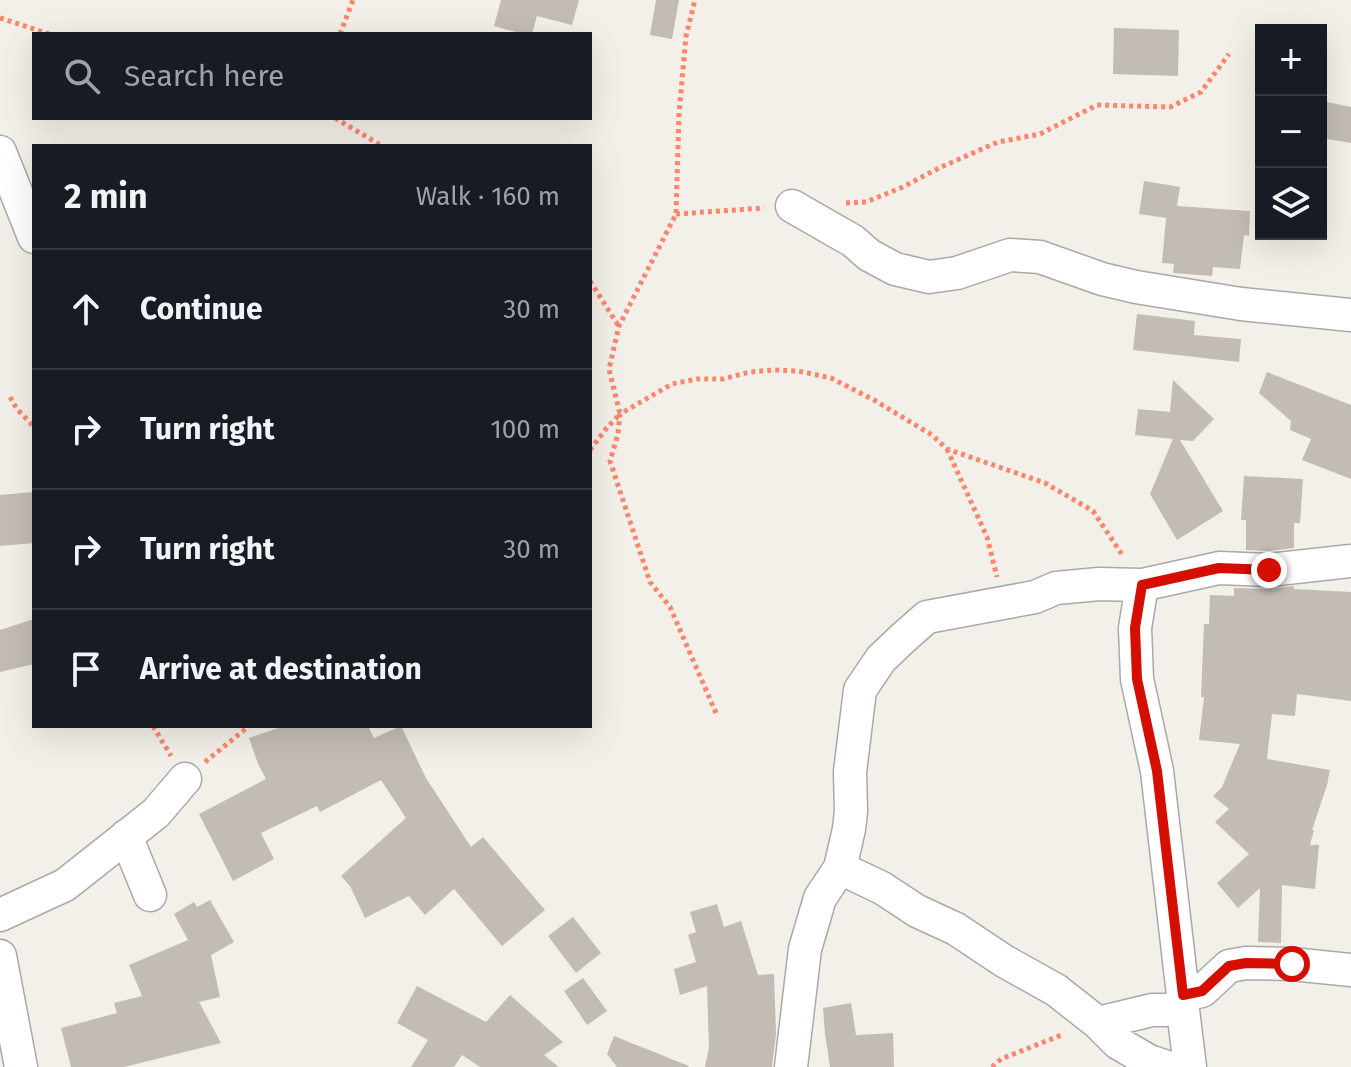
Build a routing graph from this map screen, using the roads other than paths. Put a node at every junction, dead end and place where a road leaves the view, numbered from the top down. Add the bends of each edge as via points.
1 (0, 152) edge
2 (792, 206) road end
3 (32, 232) edge
4 (1351, 315) edge
5 (1351, 561) edge
6 (1142, 585) junction
7 (185, 779) road end
8 (126, 836) junction
9 (840, 868) junction
10 (150, 895) dead end
11 (0, 915) edge
12 (0, 956) edge
13 (1351, 970) edge
14 (1183, 1003) junction
15 (1098, 1023) junction
16 (21, 1067) edge
17 (791, 1067) edge
18 (1167, 1067) edge
19 (1190, 1067) edge

1 - 3 street
2 - 4 street via 895,269 929,277 1010,255 1040,257 1136,287
5 - 6 street via 1269,570 1219,568
6 - 9 street via 1056,588 1035,597 927,617 881,659 860,690 849,829
6 - 14 street via 1135,628 1137,679 1157,771
7 - 8 street via 156,813
8 - 10 street
8 - 11 street via 65,885
9 - 15 street via 956,929 1056,990
9 - 17 street via 820,898 805,949
12 - 16 street
13 - 14 street via 1292,964 1229,966
14 - 15 street
14 - 19 street
15 - 18 street via 1118,1043

